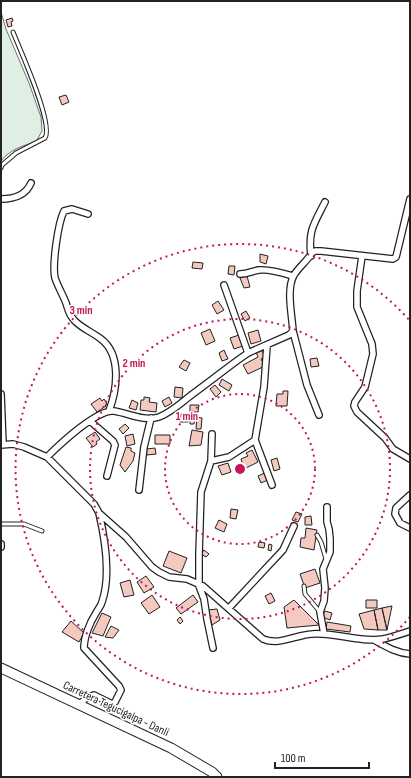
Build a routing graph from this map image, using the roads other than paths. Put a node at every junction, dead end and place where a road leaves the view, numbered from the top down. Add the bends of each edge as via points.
1 (13, 32) dead end
2 (1, 168) edge
3 (31, 183) dead end
4 (1, 199) edge
5 (410, 199) edge
6 (325, 202) dead end
7 (88, 214) dead end
8 (310, 256) junction
9 (362, 256) junction
10 (240, 274) dead end
11 (293, 276) junction
12 (224, 285) dead end
13 (293, 331) junction
14 (267, 346) junction
15 (248, 354) junction
16 (1, 394) edge
17 (109, 411) junction
18 (319, 415) dead end
19 (151, 418) junction
20 (90, 422) junction
21 (212, 434) dead end
22 (255, 440) junction
23 (2, 445) edge
24 (47, 457) junction
25 (410, 459) edge
26 (211, 461) junction
27 (107, 476) dead end
28 (272, 485) dead end
29 (139, 490) dead end
30 (410, 495) edge
31 (327, 507) dead end
32 (99, 513) junction
33 (1, 524) edge
34 (294, 526) dead end
35 (410, 528) edge
36 (42, 532) dead end
37 (317, 535) dead end
38 (1, 544) edge
39 (1, 547) edge
40 (327, 560) junction
41 (199, 586) junction
42 (304, 586) dead end
43 (229, 608) junction
44 (320, 612) junction
45 (410, 631) edge
46 (324, 634) junction
47 (373, 639) junction
48 (214, 648) dead end
49 (410, 654) edge
50 (1, 668) edge
51 (79, 705) junction
52 (217, 777) edge

1 - 2 lane via 42,109 47,132 44,138 16,154
3 - 4 street via 28,190 18,196
5 - 9 street via 396,257 388,260
6 - 8 street via 312,227
7 - 17 street via 72,209 64,211 58,236 55,276 72,319 102,340 113,356 115,395
8 - 9 street via 315,251 321,251
8 - 11 street
9 - 25 street via 357,307 372,344 373,354 365,387 354,406 394,449
10 - 11 street via 261,270
11 - 13 street via 290,290
12 - 15 street
13 - 14 street via 286,338
13 - 18 street via 307,385
14 - 15 street
14 - 22 street via 264,387
15 - 19 street via 165,414
16 - 23 street
17 - 19 street
17 - 20 street via 101,413
19 - 29 street via 144,447
20 - 24 street via 62,442
20 - 27 street via 115,445
21 - 26 street
22 - 26 street via 229,458
22 - 28 street
23 - 24 street via 24,446
24 - 32 street via 94,504
26 - 41 street via 202,492
30 - 35 street via 396,508 395,514 400,523
31 - 40 street via 330,552
32 - 41 street via 126,537 152,567 169,577 187,579
32 - 51 street via 107,561 106,578 102,602 88,630 84,648 121,690 112,704 94,695
33 - 36 lane via 24,524
34 - 43 street via 283,550
37 - 40 lane
38 - 39 street
40 - 44 street via 323,570 324,601
41 - 43 street via 203,586
41 - 48 street
42 - 44 lane via 304,594
43 - 46 street via 269,642 310,634
44 - 46 street
45 - 47 street via 383,639
46 - 47 street
47 - 49 street via 386,647
50 - 51 highway, Carretera Tegucigalpa - Danli
51 - 52 highway, Carretera Tegucigalpa - Danli via 171,748

